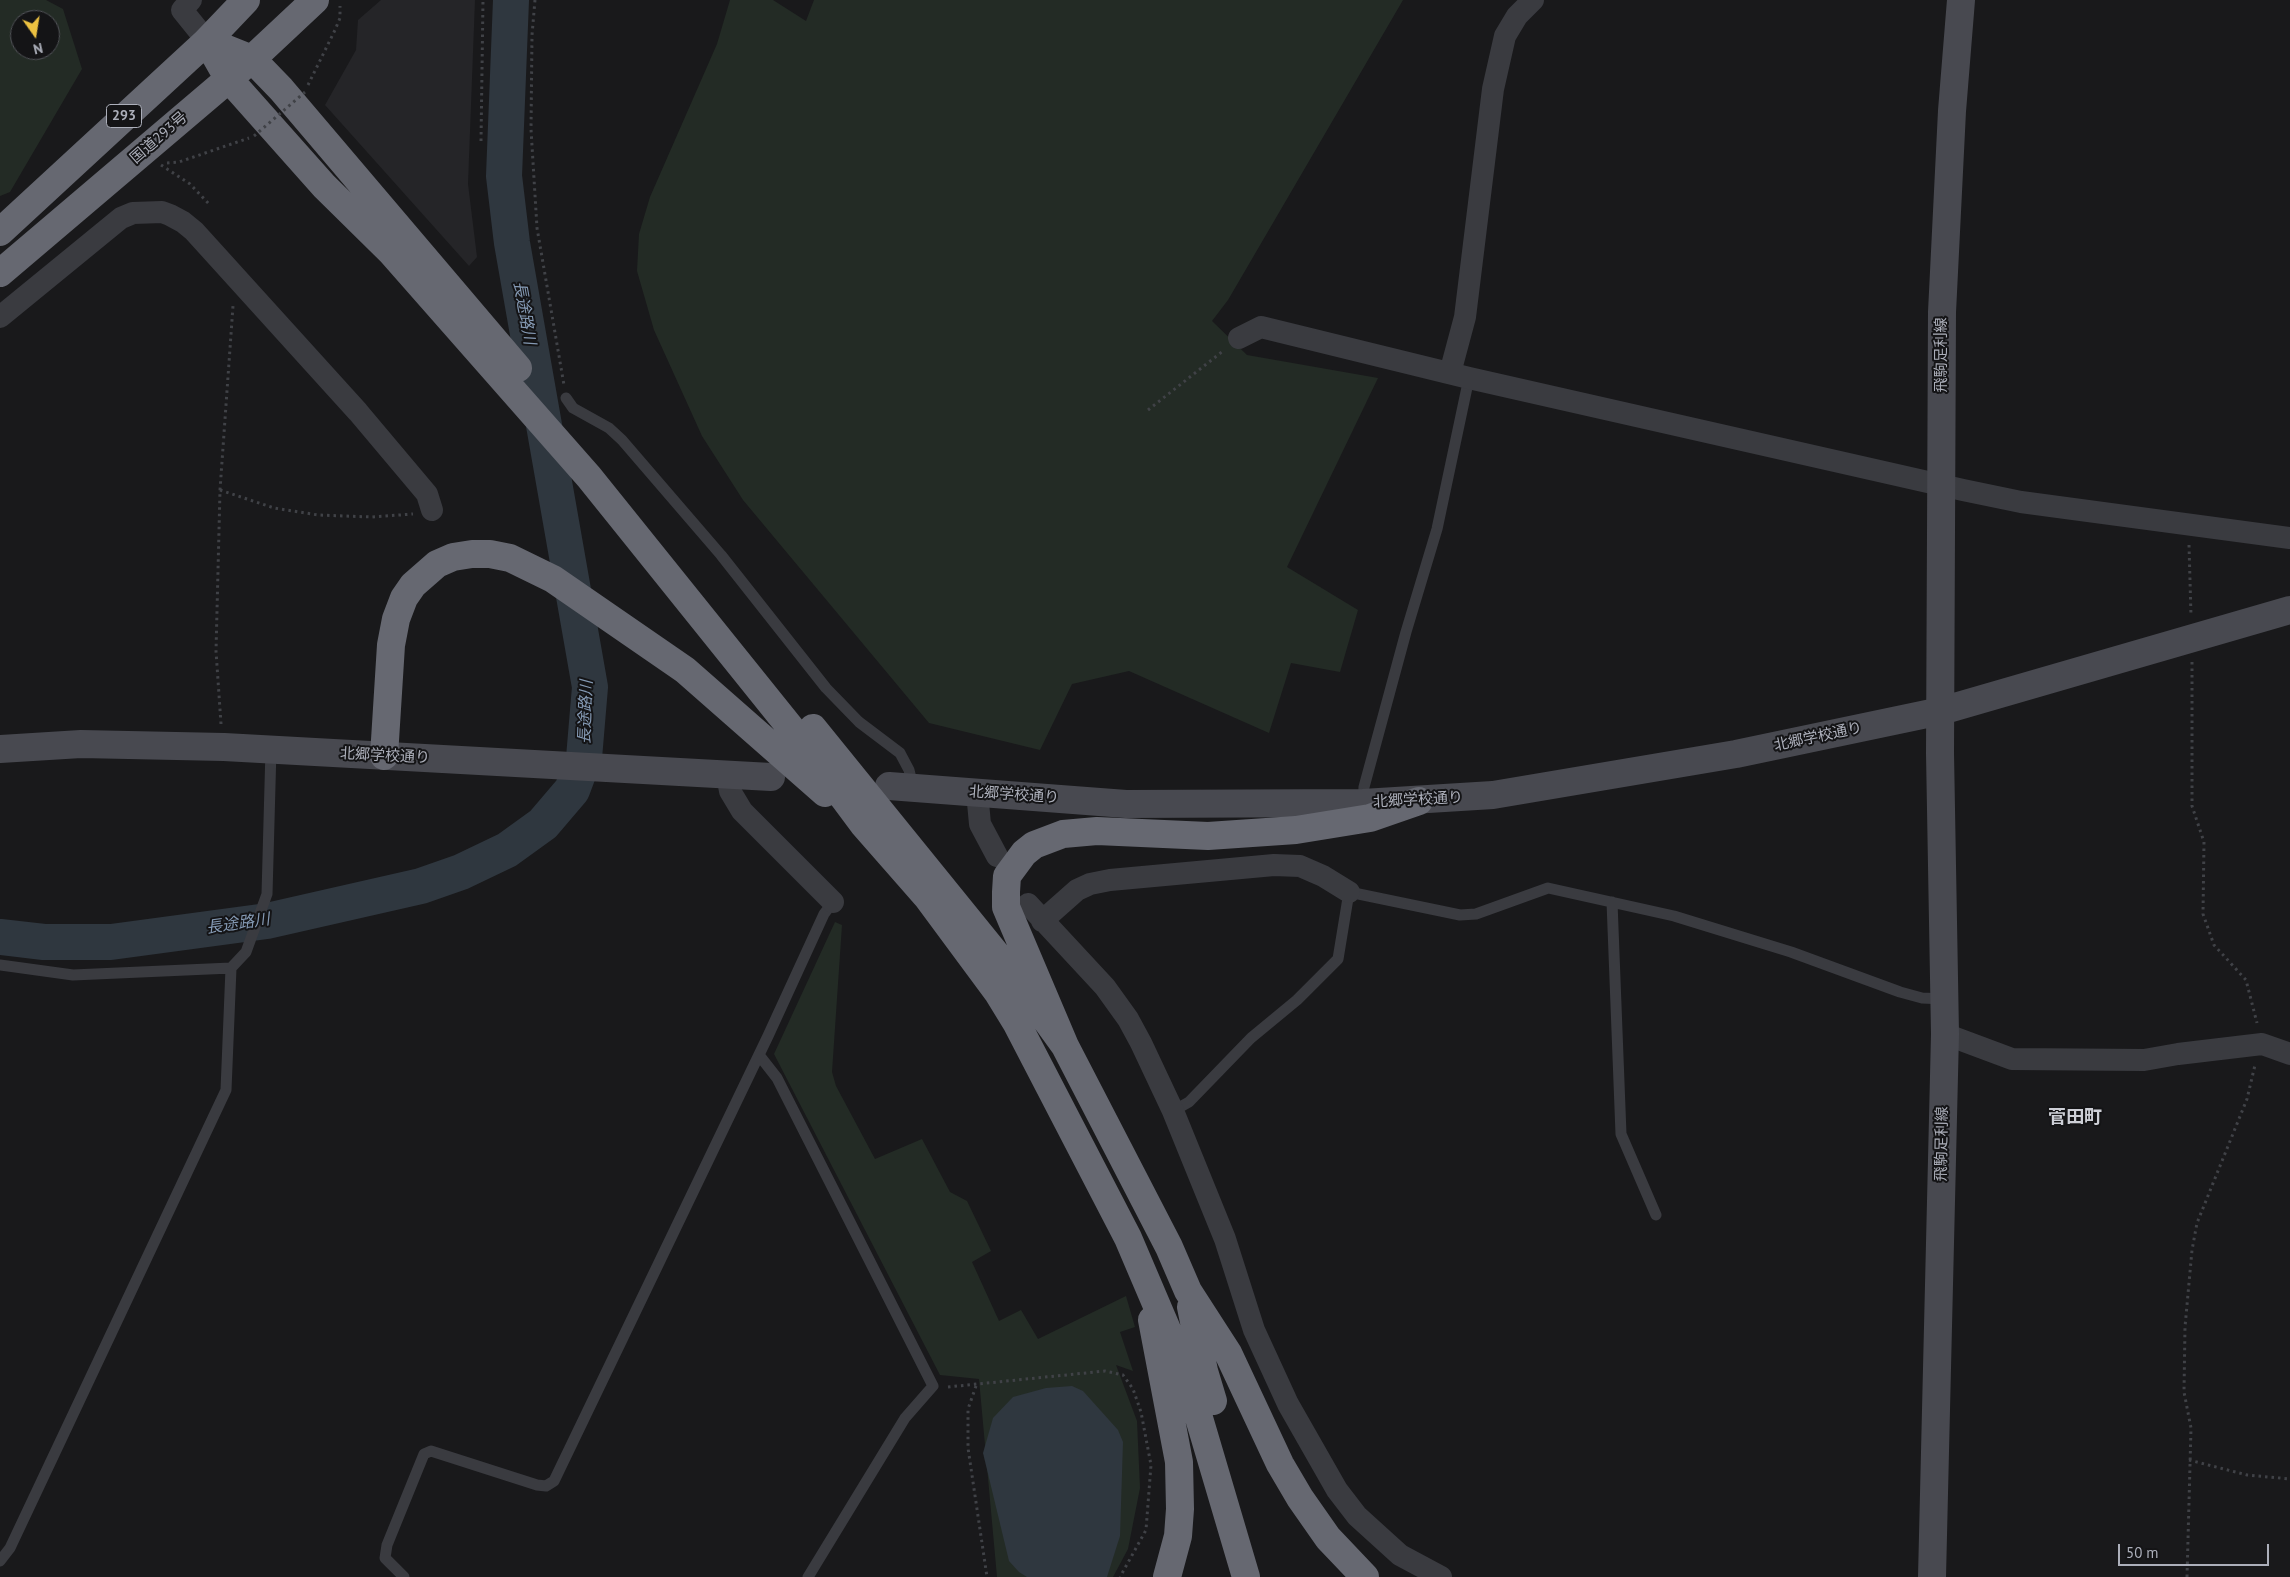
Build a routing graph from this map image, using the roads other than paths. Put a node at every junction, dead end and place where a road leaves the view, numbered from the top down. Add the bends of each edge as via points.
1 (246, 0) edge
2 (1533, 0) edge
3 (1961, 0) edge
4 (179, 3) edge
5 (328, 3) edge
6 (207, 42) junction
7 (252, 58) junction
8 (228, 78) junction
9 (0, 232) edge
10 (0, 273) edge
11 (0, 317) edge
12 (1239, 338) road end
13 (498, 359) junction
14 (1459, 375) junction
15 (566, 398) road end
16 (592, 469) junction
17 (1942, 486) junction
18 (432, 510) road end
19 (2290, 538) edge
20 (2290, 610) edge
21 (1941, 711) junction
22 (0, 749) edge
23 (271, 749) junction
24 (384, 756) junction
25 (727, 775) junction
26 (771, 777) dead end
27 (901, 787) joint
28 (977, 792) junction
29 (1419, 801) junction
30 (1363, 803) junction
31 (863, 824) junction
32 (998, 856) dead end
33 (1350, 892) junction
34 (833, 902) joint
35 (1612, 902) junction
36 (1028, 904) dead end
37 (1042, 921) junction
38 (0, 965) edge
39 (231, 968) junction
40 (1944, 999) junction
41 (1944, 1034) junction
42 (1065, 1046) junction
43 (2290, 1054) edge
44 (759, 1055) junction
45 (1173, 1111) junction
46 (1656, 1216) dead end
47 (1145, 1277) junction
48 (1188, 1291) junction
49 (0, 1561) edge
50 (404, 1577) edge
51 (808, 1577) edge
52 (1167, 1577) edge
53 (1246, 1577) edge
54 (1265, 1577) edge
55 (1364, 1577) edge
56 (1441, 1577) edge
57 (1932, 1577) edge

1 - 6 highway, 293
2 - 14 street via 1504,36 1493,89
3 - 17 main road, 飛駒足利線 via 1942,312
4 - 6 street
5 - 7 highway, 国道293号 / 293
6 - 7 highway
6 - 8 highway
6 - 9 highway, 293
7 - 8 highway, 国道293号 / 293
7 - 13 highway via 281,89
8 - 10 highway, 国道293号 / 293
8 - 13 highway via 324,186
11 - 18 street via 107,228 133,213 162,212 184,222 358,412 427,494
12 - 14 street via 1261,327
13 - 16 highway
14 - 17 street
14 - 30 lane via 1437,530 1386,705 1364,787
15 - 27 lane via 573,408 609,428 622,440 721,555 826,688 859,722 900,753 906,762
16 - 31 highway
16 - 42 highway via 1018,981
17 - 19 street via 2021,502
17 - 21 main road, 飛駒足利線
20 - 21 main road
21 - 29 main road, 北郷学校通り via 1626,774 1493,795
21 - 40 main road, 飛駒足利線
22 - 23 main road, 北郷学校通り via 81,744
23 - 24 main road, 北郷学校通り
23 - 39 lane via 267,894 246,952
24 - 25 main road, 北郷学校通り
24 - 31 highway via 391,644 404,598 413,585 437,564 453,557 472,554 510,558 552,579 685,670
25 - 26 main road, 北郷学校通り
25 - 34 street via 730,792 742,811
27 - 28 main road, 北郷学校通り
28 - 30 main road, 北郷学校通り via 1126,804
28 - 32 street via 980,824
29 - 30 main road, 北郷学校通り
29 - 42 highway via 1370,818 1296,830 1208,836 1096,831 1063,834 1034,845 1015,862 1007,876 1006,907
31 - 47 highway via 927,897 998,993 1088,1159
33 - 35 lane via 1460,914 1476,914 1548,888
33 - 37 street via 1300,866 1274,865 1110,880 1077,890
33 - 45 lane via 1338,959 1297,1000 1251,1038 1189,1102
34 - 44 lane via 824,914
35 - 40 lane via 1674,916 1791,952 1900,992
35 - 46 lane via 1621,1134
36 - 37 street
37 - 45 street via 1105,987 1128,1019
38 - 39 lane via 73,975
39 - 49 lane via 226,1090 220,1108 10,1548
40 - 41 main road, 飛駒足利線
41 - 43 street via 2012,1059 2144,1060 2262,1044
41 - 57 main road, 飛駒足利線
42 - 48 highway via 1143,1195
44 - 50 lane via 554,1481 546,1486 431,1451 424,1454 387,1545 385,1558
44 - 51 lane via 777,1078 932,1386 905,1418
45 - 56 street via 1224,1239 1254,1330 1314,1451 1356,1516 1400,1555
47 - 52 highway via 1178,1462 1178,1536
47 - 53 highway via 1186,1374
48 - 54 highway via 1204,1371
48 - 55 highway via 1228,1353 1280,1464 1300,1498 1328,1538

